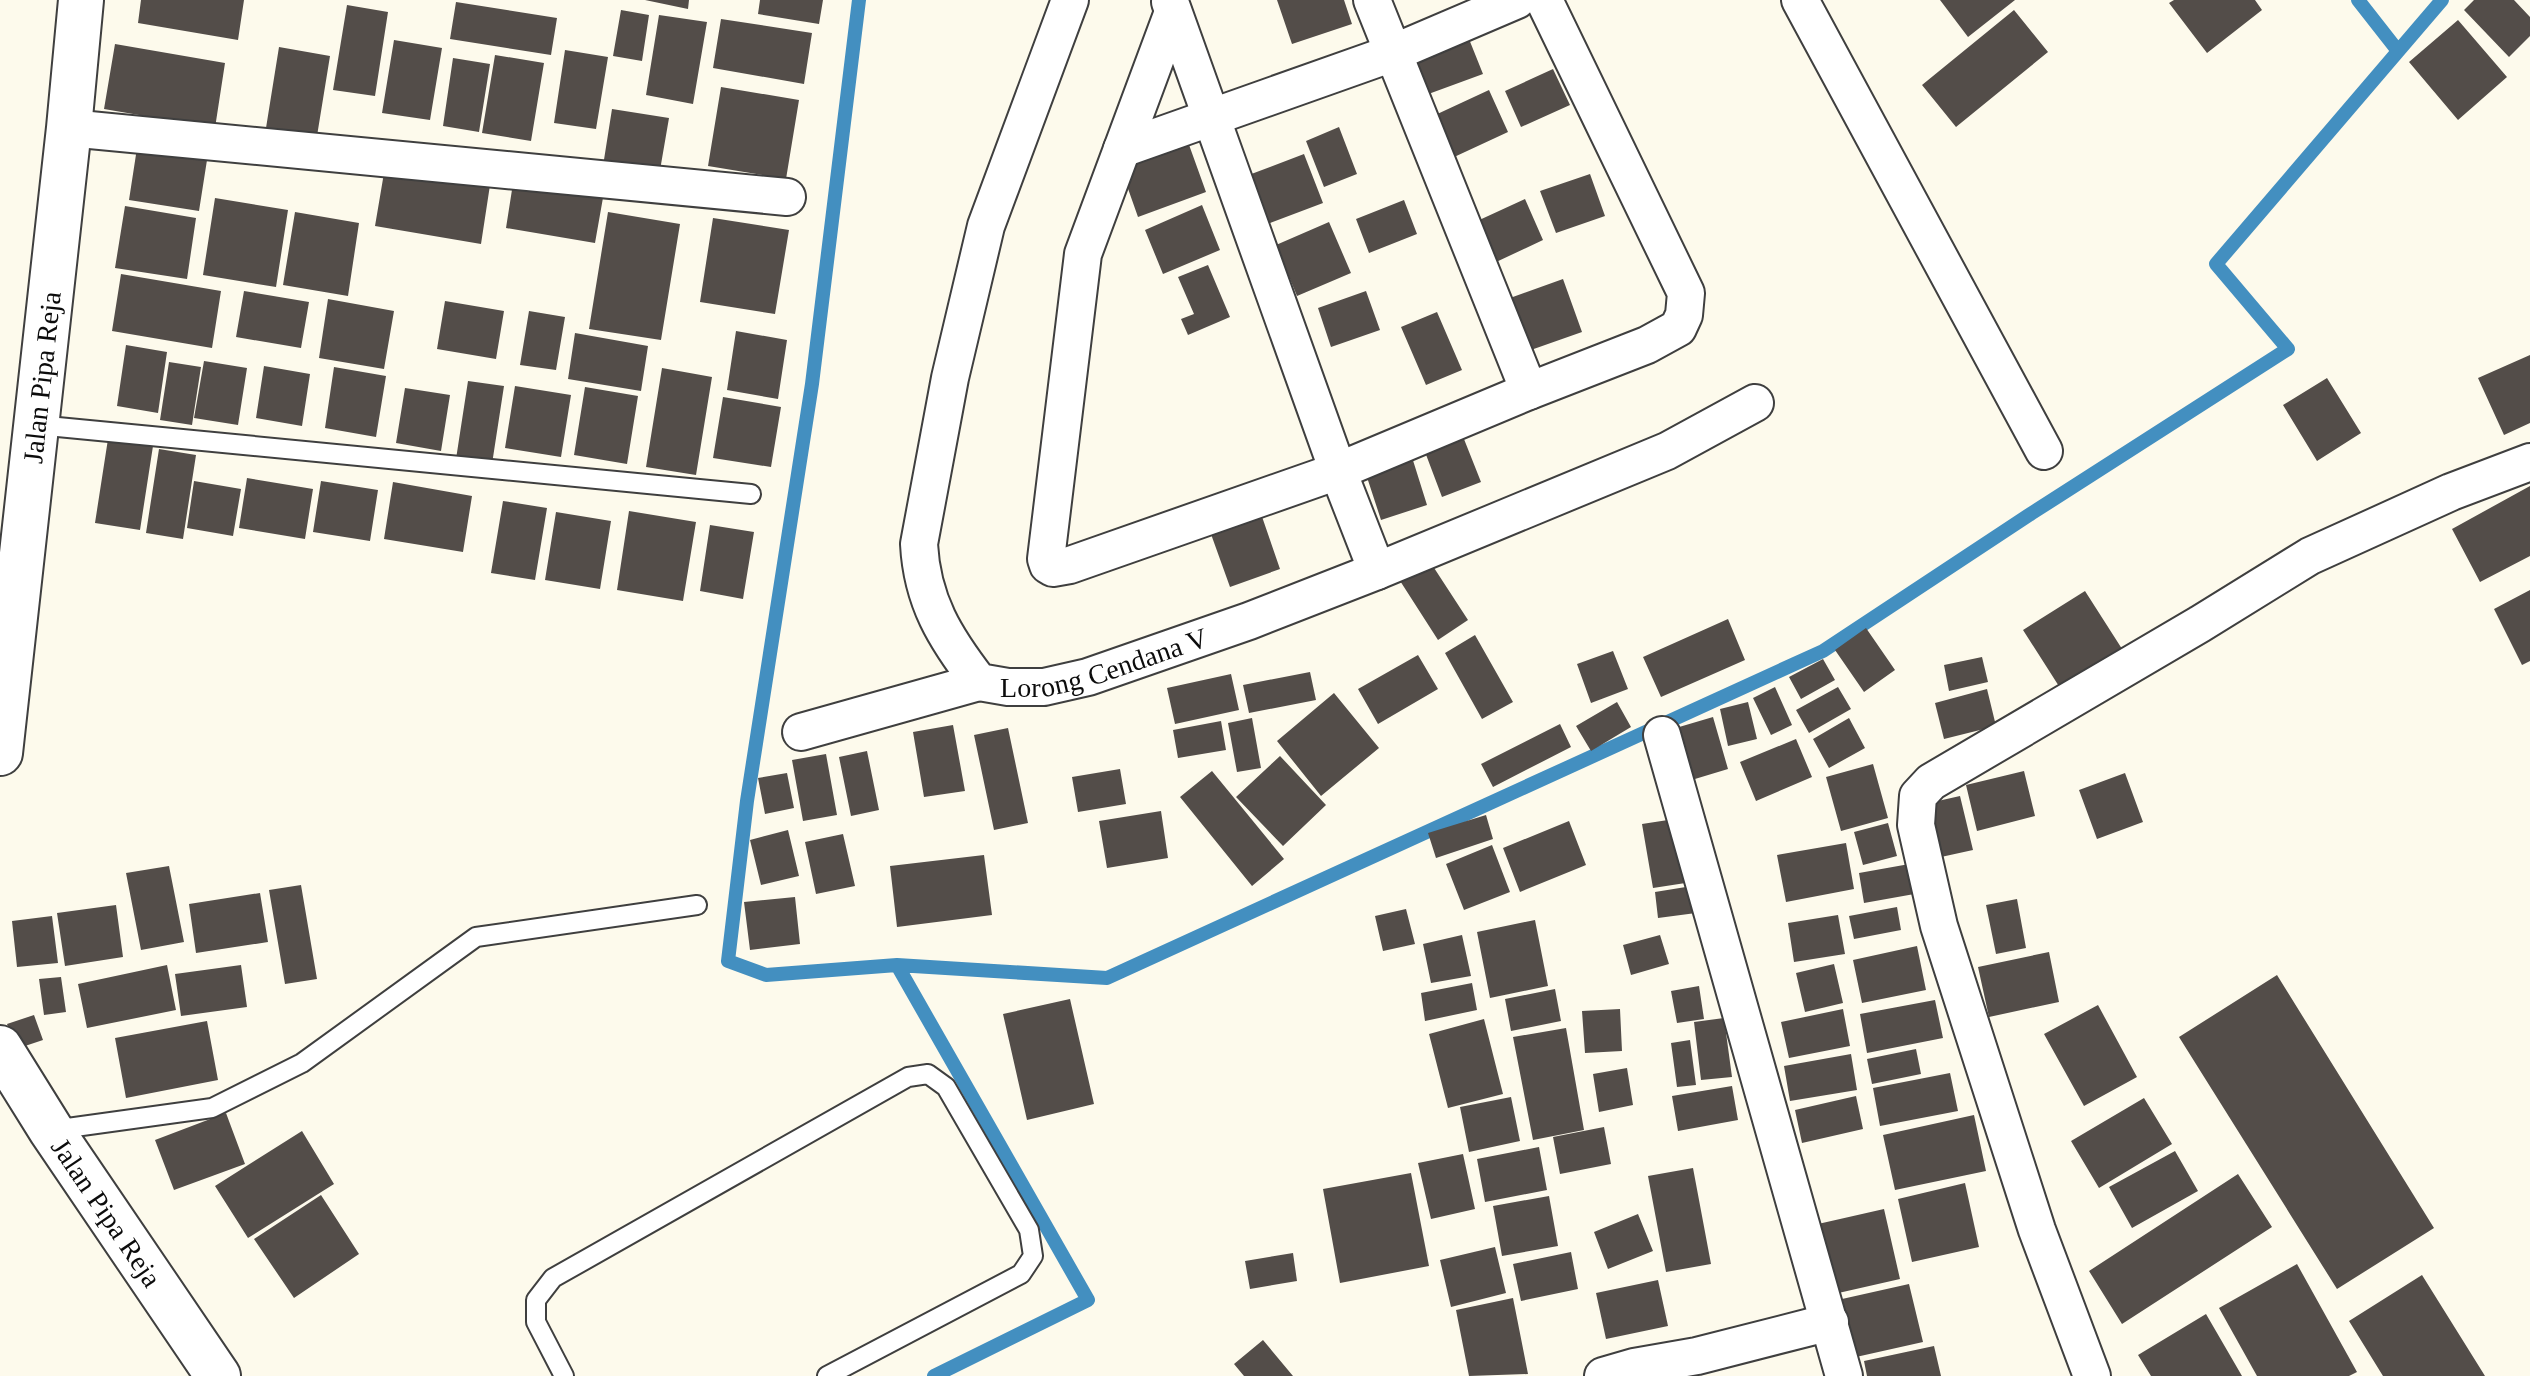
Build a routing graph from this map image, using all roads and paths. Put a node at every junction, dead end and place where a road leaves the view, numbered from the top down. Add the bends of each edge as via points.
1 (81, 0) edge
2 (1070, 0) edge
3 (1372, 0) edge
4 (1517, 0) edge
5 (1544, 0) edge
6 (1800, 0) edge
7 (1171, 6) edge
8 (1393, 53) junction
9 (1212, 116) junction
10 (69, 128) junction
11 (1122, 149) junction
12 (787, 197) dead end
13 (1529, 391) junction
14 (1755, 403) dead end
15 (37, 425) junction
16 (2044, 451) dead end
17 (2530, 462) edge
18 (1338, 471) junction
19 (751, 494) dead end
20 (1377, 571) junction
21 (979, 682) junction
22 (801, 732) dead end
23 (1662, 735) dead end
24 (0, 753) edge
25 (697, 905) dead end
26 (0, 1048) edge
27 (51, 1130) junction
28 (1830, 1322) junction
29 (218, 1376) edge
30 (564, 1376) edge
31 (827, 1376) edge
32 (1603, 1376) edge
33 (1844, 1376) edge
34 (2092, 1376) edge

1 - 10 street, Jalan Pipa Reja
2 - 21 street, Lorong Cendana V via 986,226 919,544 927,597 957,654
3 - 8 street
4 - 8 street
5 - 13 street via 1686,293 1678,328
6 - 16 street
7 - 9 street
7 - 11 street
8 - 9 street
8 - 13 street
9 - 11 street
9 - 18 street
10 - 12 street
10 - 15 street, Jalan Pipa Reja
11 - 18 street via 1083,254 1048,565 1070,565
13 - 18 street
14 - 20 street, Lorong Cendana V via 1667,451
15 - 19 lane
15 - 24 street, Jalan Pipa Reja
17 - 34 street via 2310,556 1931,782 1918,796 1916,825 1939,926 2037,1230
18 - 20 street
20 - 21 street, Lorong Cendana V via 1088,677 1044,687
21 - 22 street
23 - 28 street
25 - 27 lane via 476,937 302,1063 212,1108
26 - 27 street, Jalan Pipa Reja
27 - 29 street, Jalan Pipa Reja
28 - 32 street
28 - 33 street
30 - 31 lane via 536,1322 536,1300 553,1278 908,1077 928,1074 946,1087 1029,1230 1033,1256 1021,1274

